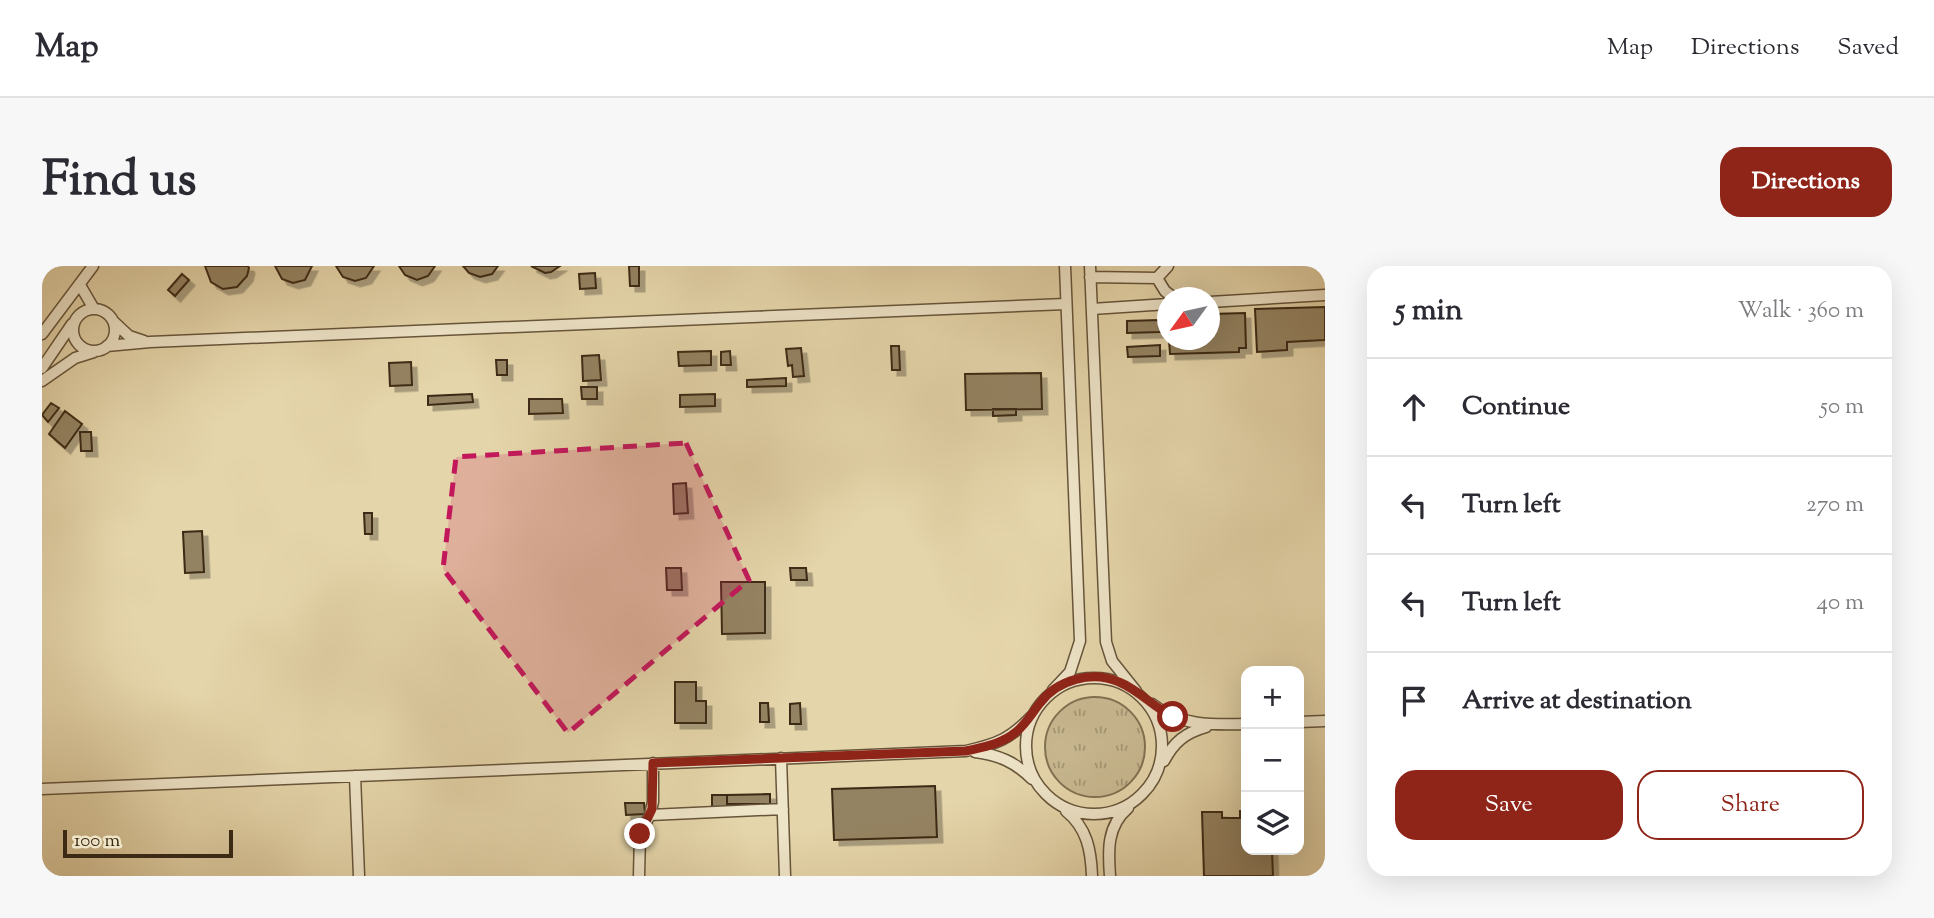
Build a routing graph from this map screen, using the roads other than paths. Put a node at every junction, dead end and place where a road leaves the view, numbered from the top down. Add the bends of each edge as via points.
1 (93, 266) edge
2 (1065, 266) edge
3 (1168, 266) edge
4 (1090, 272) edge
5 (1157, 278) junction
6 (80, 285) junction
7 (1163, 287) edge
8 (1325, 295) edge
9 (1220, 301) edge
10 (1066, 304) junction
11 (1157, 305) edge
12 (94, 309) junction
13 (1091, 309) junction
14 (75, 319) junction
15 (113, 320) junction
16 (42, 334) edge
17 (150, 342) junction
18 (103, 349) junction
19 (42, 368) edge
20 (42, 381) edge
21 (1053, 690) junction
22 (1139, 693) junction
23 (1032, 716) junction
24 (1325, 721) edge
25 (1304, 722) edge
26 (1241, 724) edge
27 (1213, 725) junction
28 (966, 751) junction
29 (781, 758) junction
30 (653, 763) junction
31 (1158, 770) junction
32 (355, 776) junction
33 (1037, 783) junction
34 (42, 789) edge
35 (1135, 801) junction
36 (1055, 802) junction
37 (783, 809) junction
38 (650, 815) junction
39 (359, 876) edge
40 (639, 876) edge
41 (785, 876) edge
42 (1092, 876) edge
43 (1110, 876) edge

1 - 6 street
2 - 10 street
3 - 5 street
4 - 5 street
4 - 13 street
5 - 7 street
6 - 12 street
6 - 16 street
8 - 9 street
10 - 17 street
10 - 21 street via 1080,641 1070,673
11 - 13 street
12 - 14 street
12 - 15 street
13 - 22 street via 1106,642 1112,661
14 - 18 street via 72,332 78,345 91,351
14 - 19 street
15 - 17 street via 129,336
15 - 18 street via 114,334
17 - 18 street
18 - 20 street via 75,358
21 - 22 street via 1072,680 1094,677 1116,680
21 - 23 street
22 - 27 street via 1173,717
22 - 31 street via 1161,730
23 - 28 street via 1003,740
23 - 33 street via 1026,750
24 - 25 street
26 - 27 street
27 - 31 street via 1178,739
28 - 29 street
28 - 33 street via 1007,759
29 - 30 street
29 - 37 street
30 - 32 street
30 - 38 street
31 - 35 street
32 - 34 street
32 - 39 street
33 - 36 street
35 - 36 street via 1096,814
35 - 43 street via 1119,815 1111,831
36 - 42 street via 1070,814 1088,841
37 - 38 street
37 - 41 street
38 - 40 street via 640,834

